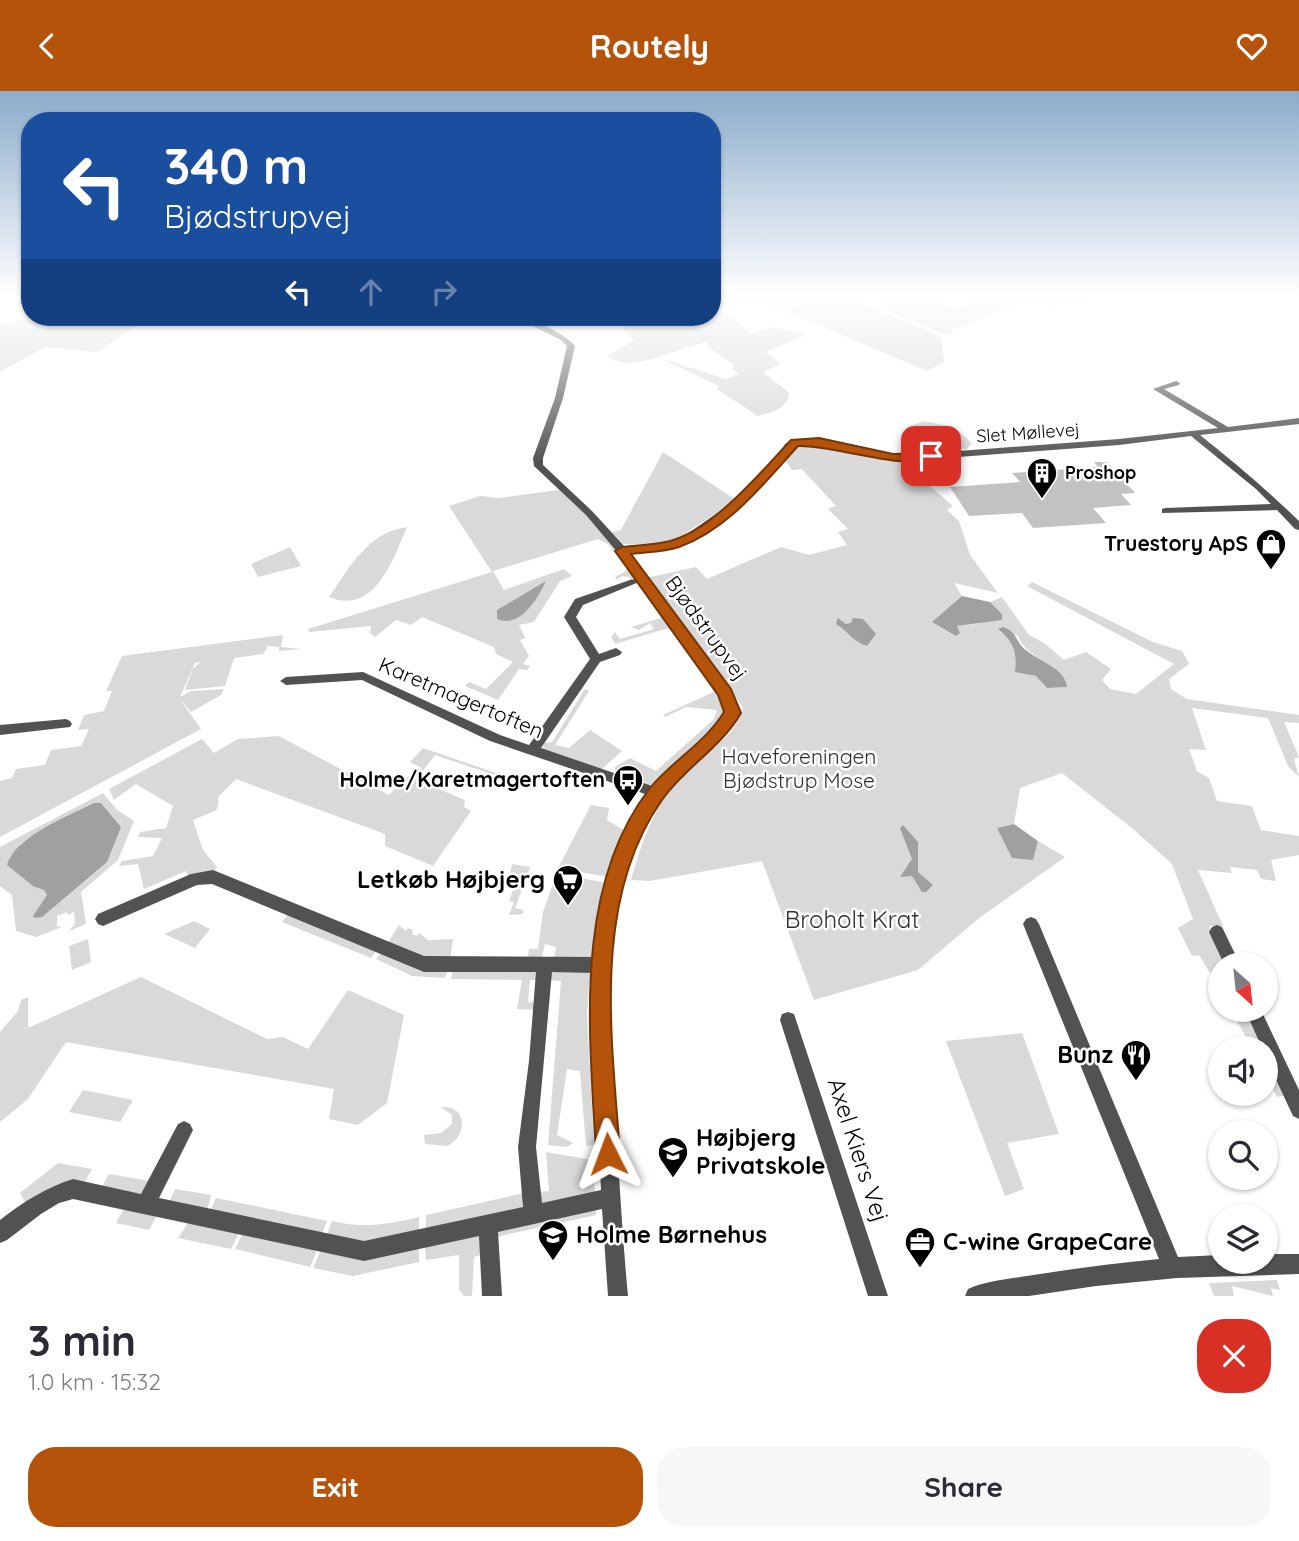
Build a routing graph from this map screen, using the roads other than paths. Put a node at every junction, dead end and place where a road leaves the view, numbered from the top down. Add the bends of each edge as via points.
1 (570, 351) edge
2 (1176, 383) dead end
3 (1299, 421) edge
4 (1226, 429) junction
5 (1192, 433) junction
6 (1280, 506) junction
7 (1165, 511) dead end
8 (1299, 527) edge
9 (622, 551) junction
10 (634, 582) dead end
11 (616, 652) dead end
12 (596, 659) junction
13 (285, 681) dead end
14 (66, 724) dead end
15 (0, 730) edge
16 (532, 751) junction
17 (657, 793) junction
18 (103, 919) dead end
19 (1031, 924) dead end
20 (1217, 932) dead end
21 (1226, 952) edge
22 (545, 965) junction
23 (601, 965) junction
24 (788, 1020) dead end
25 (1259, 1022) edge
26 (536, 1063) joint
27 (1299, 1110) edge
28 (184, 1129) dead end
29 (609, 1198) junction
30 (145, 1205) junction
31 (533, 1214) junction
32 (488, 1224) junction
33 (0, 1233) edge
34 (1299, 1263) edge
35 (1173, 1269) junction
36 (492, 1296) edge
37 (618, 1296) edge
38 (878, 1296) edge
39 (975, 1296) edge

1 - 9 street, Bjødstrupvej via 539,466
2 - 4 street via 1157,389
3 - 4 street, Slet Møllevej
4 - 5 street, Slet Møllevej
5 - 6 street
5 - 9 street, Slet Møllevej via 905,458 800,441 788,446 778,464 738,504 690,537
6 - 7 street
6 - 8 street
9 - 17 street, Bjødstrupvej via 732,708 731,719
10 - 12 street via 579,602 570,617
11 - 12 street
12 - 16 street
13 - 16 street, Karetmagertoften via 363,676 450,719
14 - 15 street
16 - 17 street, Karetmagertoften
17 - 23 street, Bjødstrupvej via 635,829 615,884
18 - 22 street via 196,879 213,877 424,964
19 - 35 street
20 - 21 street
22 - 23 street
22 - 26 street
23 - 29 street, Bjødstrupvej
24 - 38 street, Axel Kiers Vej
25 - 27 street
26 - 31 street via 527,1146
28 - 30 street
29 - 31 street
29 - 37 street, Bjødstrupvej
30 - 32 street via 363,1251
30 - 33 street via 73,1189 30,1207
31 - 32 street
32 - 36 street
34 - 35 street
35 - 39 street via 1062,1280

